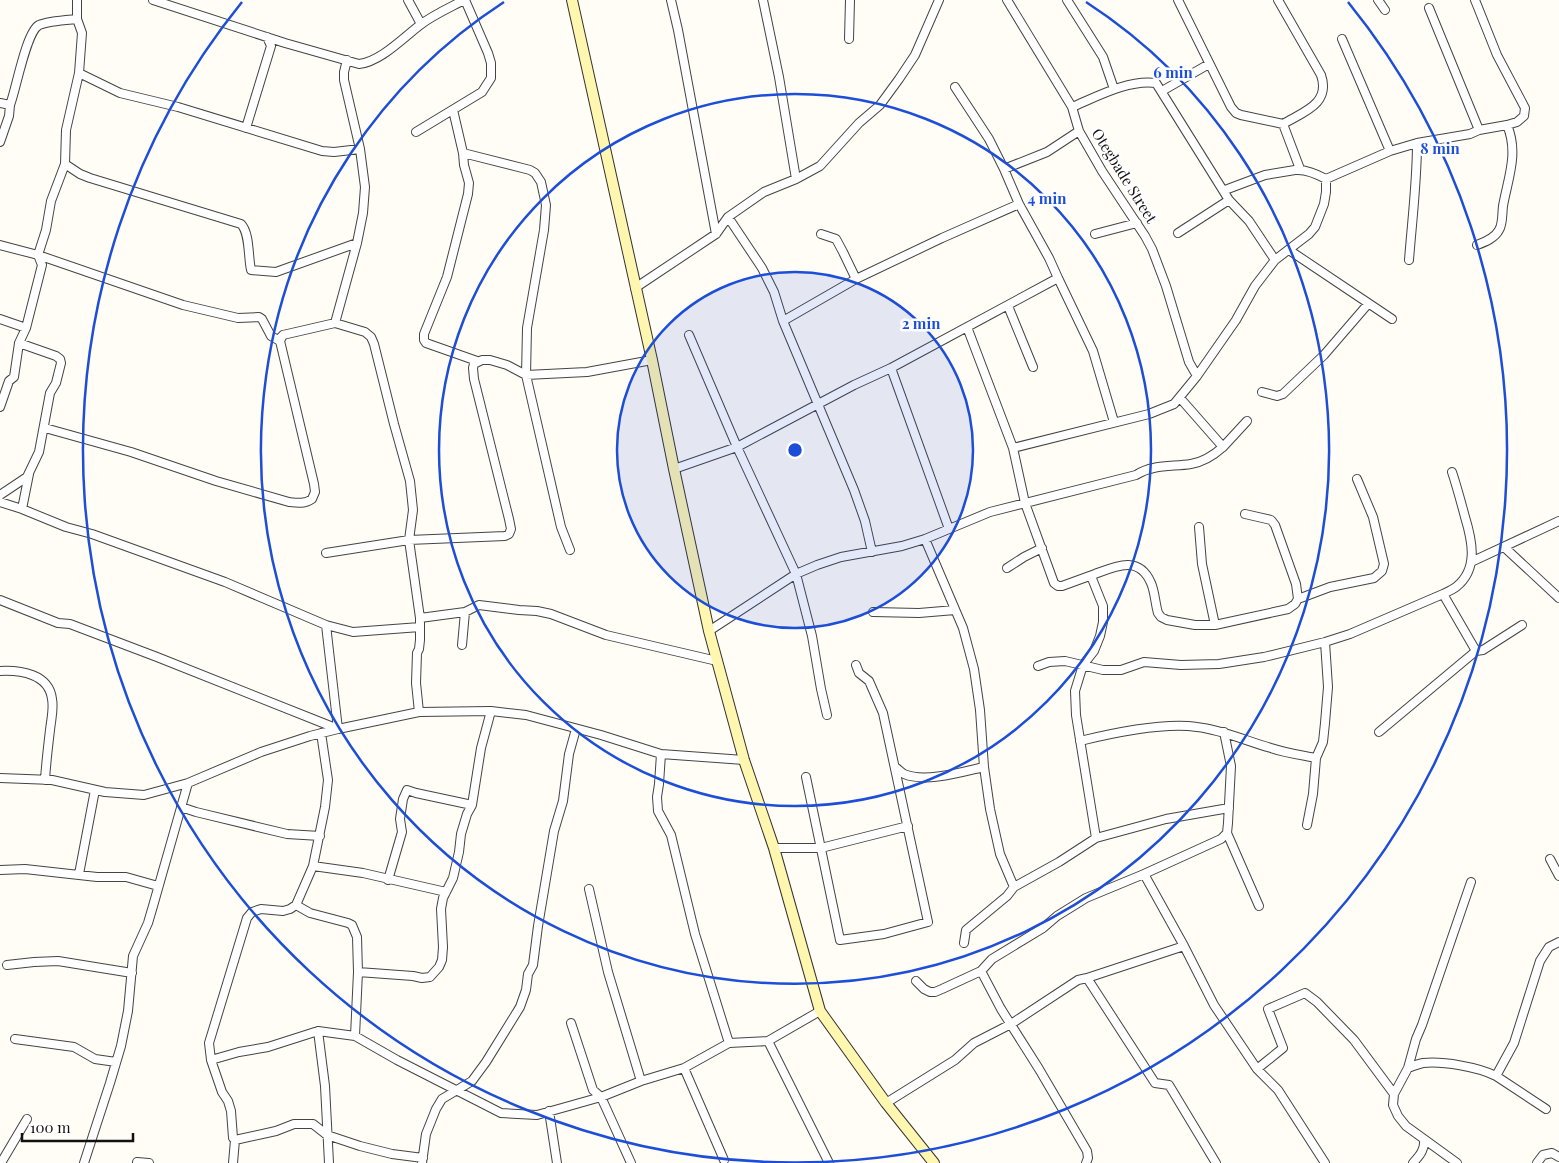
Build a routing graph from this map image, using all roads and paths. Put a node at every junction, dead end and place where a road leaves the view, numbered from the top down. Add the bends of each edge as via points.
1 (77, 0) edge
2 (153, 0) edge
3 (408, 0) edge
4 (464, 0) edge
5 (572, 0) edge
6 (671, 0) edge
7 (763, 0) edge
8 (850, 0) edge
9 (939, 0) edge
10 (1007, 0) edge
11 (1067, 0) edge
12 (1178, 0) edge
13 (1278, 0) edge
14 (1378, 0) edge
15 (1475, 0) edge
16 (1429, 8) dead end
17 (1385, 10) dead end
18 (77, 18) junction
19 (421, 24) junction
20 (267, 37) junction
21 (1342, 38) dead end
22 (848, 39) dead end
23 (347, 60) junction
24 (1209, 64) junction
25 (79, 73) junction
26 (955, 87) dead end
27 (1114, 89) junction
28 (1162, 91) junction
29 (0, 103) edge
30 (10, 106) junction
31 (1072, 107) junction
32 (453, 110) junction
33 (1283, 124) junction
34 (1507, 125) junction
35 (246, 128) junction
36 (1480, 130) junction
37 (1079, 131) junction
38 (416, 132) dead end
39 (0, 142) edge
40 (1417, 143) junction
41 (360, 149) junction
42 (1390, 151) junction
43 (463, 153) junction
44 (65, 164) junction
45 (1004, 168) junction
46 (1300, 169) junction
47 (796, 178) junction
48 (1326, 179) junction
49 (1225, 190) junction
50 (1229, 200) junction
51 (1019, 204) junction
52 (728, 217) junction
53 (1136, 223) junction
54 (1178, 233) dead end
55 (716, 234) junction
56 (821, 234) dead end
57 (1095, 234) dead end
58 (357, 243) junction
59 (0, 245) edge
60 (1477, 245) dead end
61 (1289, 250) junction
62 (38, 255) junction
63 (1275, 260) junction
64 (1409, 260) dead end
65 (1058, 278) junction
66 (856, 279) junction
67 (635, 288) junction
68 (1368, 304) junction
69 (1008, 306) junction
70 (0, 319) edge
71 (1392, 319) dead end
72 (782, 321) junction
73 (335, 323) junction
74 (967, 327) junction
75 (26, 328) junction
76 (283, 335) junction
77 (689, 336) dead end
78 (19, 343) junction
79 (652, 360) junction
80 (477, 361) junction
81 (1033, 367) dead end
82 (891, 368) junction
83 (526, 375) junction
84 (1198, 376) junction
85 (1262, 392) dead end
86 (1180, 398) junction
87 (818, 404) junction
88 (0, 407) edge
89 (1247, 421) dead end
90 (1114, 422) junction
91 (45, 428) junction
92 (737, 447) junction
93 (1223, 447) junction
94 (1013, 448) junction
95 (674, 469) junction
96 (29, 470) junction
97 (1452, 472) dead end
98 (1357, 479) dead end
99 (0, 496) edge
100 (0, 502) edge
101 (1025, 503) junction
102 (22, 509) junction
103 (1244, 514) dead end
104 (1559, 521) edge
105 (1199, 527) dead end
106 (949, 530) junction
107 (409, 540) junction
108 (925, 540) junction
109 (1504, 547) junction
110 (1042, 548) junction
111 (570, 550) dead end
112 (872, 552) junction
113 (326, 553) dead end
114 (1471, 562) junction
115 (1007, 568) dead end
116 (796, 574) junction
117 (1091, 576) junction
118 (1443, 594) junction
119 (1559, 598) edge
120 (1298, 599) junction
121 (0, 600) edge
122 (955, 610) junction
123 (465, 612) junction
124 (873, 612) dead end
125 (420, 618) junction
126 (326, 625) junction
127 (1215, 625) junction
128 (1522, 625) dead end
129 (420, 628) junction
130 (709, 632) junction
131 (1325, 642) junction
132 (462, 645) dead end
133 (1476, 651) junction
134 (717, 661) junction
135 (856, 665) dead end
136 (1083, 665) junction
137 (1038, 666) dead end
138 (0, 671) edge
139 (490, 710) junction
140 (419, 712) junction
141 (827, 715) dead end
142 (338, 729) junction
143 (576, 729) junction
144 (1224, 732) junction
145 (1379, 732) dead end
146 (320, 733) junction
147 (1080, 741) junction
148 (661, 754) junction
149 (1316, 758) junction
150 (744, 760) junction
151 (895, 766) junction
152 (984, 767) junction
153 (806, 777) dead end
154 (0, 778) edge
155 (45, 780) junction
156 (188, 783) junction
157 (95, 790) junction
158 (472, 805) junction
159 (181, 807) junction
160 (1229, 808) junction
161 (908, 826) junction
162 (1307, 826) dead end
163 (1226, 833) junction
164 (320, 836) junction
165 (1096, 838) junction
166 (774, 848) junction
167 (821, 848) junction
168 (1550, 859) dead end
169 (313, 866) junction
170 (0, 870) edge
171 (79, 874) junction
172 (1144, 874) junction
173 (1559, 876) edge
174 (388, 880) junction
175 (1471, 882) dead end
176 (158, 886) junction
177 (1014, 887) junction
178 (589, 889) dead end
179 (446, 892) junction
180 (296, 905) junction
181 (1259, 906) dead end
182 (1559, 942) edge
183 (964, 943) dead end
184 (1184, 946) junction
185 (7, 965) dead end
186 (981, 971) junction
187 (358, 972) junction
188 (132, 973) junction
189 (1087, 978) junction
190 (916, 981) dead end
191 (820, 1010) junction
192 (571, 1023) dead end
193 (1011, 1024) junction
194 (318, 1032) junction
195 (355, 1036) junction
196 (15, 1039) dead end
197 (768, 1041) junction
198 (728, 1043) junction
199 (210, 1060) junction
200 (116, 1062) junction
201 (684, 1068) junction
202 (1408, 1068) junction
203 (1257, 1069) junction
204 (1496, 1076) junction
205 (641, 1082) junction
206 (457, 1091) junction
207 (1394, 1094) junction
208 (601, 1097) junction
209 (886, 1103) junction
210 (1546, 1109) dead end
211 (549, 1111) junction
212 (27, 1119) dead end
213 (327, 1135) junction
214 (235, 1140) junction
215 (1424, 1140) junction
216 (1559, 1157) edge
217 (422, 1160) edge
218 (724, 1160) dead end
219 (137, 1162) edge
220 (1, 1163) edge
221 (84, 1163) edge
222 (149, 1163) edge
223 (234, 1163) edge
224 (329, 1163) edge
225 (557, 1163) edge
226 (632, 1163) edge
227 (829, 1163) edge
228 (934, 1163) edge
229 (1086, 1163) edge
230 (1216, 1163) edge
231 (1325, 1163) edge
232 (1413, 1163) edge
233 (1457, 1163) edge
234 (1537, 1163) edge

1 - 18 street
2 - 20 street
3 - 19 street
4 - 19 street
4 - 32 street via 488,53 492,73 482,92
5 - 67 street
6 - 55 street
7 - 47 street
8 - 22 street
9 - 47 street via 915,55 880,105 820,166
10 - 31 street, Otegbade Street
11 - 27 street via 1103,57
12 - 24 street
13 - 33 street via 1324,82 1323,95 1318,103
14 - 17 street
15 - 34 street via 1497,55 1525,108 1524,116
16 - 36 street
18 - 25 street via 82,33
18 - 30 street via 38,25 33,29
19 - 23 street via 370,62 359,64
20 - 23 street
20 - 35 street via 271,46
21 - 42 street
23 - 41 street via 344,80
24 - 28 street
24 - 33 street via 1236,113
25 - 35 street via 120,94 178,107
25 - 44 street via 66,130
26 - 45 street
27 - 28 street via 1148,82 1156,84
27 - 31 street
28 - 49 street
29 - 30 street
30 - 39 street
31 - 37 street, Otegbade Street
32 - 38 street
32 - 43 street
33 - 46 street
34 - 36 street
34 - 60 street via 1513,151 1500,229 1489,240
35 - 41 street via 322,151
36 - 40 street
37 - 45 street via 1047,152
37 - 53 street, Otegbade Street
40 - 42 street
40 - 64 street via 1417,180
41 - 58 street via 365,187
42 - 48 street
43 - 80 street via 469,183 466,206 447,277 424,340
43 - 83 street via 530,170 540,182 546,205 527,328
44 - 58 street via 90,178 241,224 246,233 251,270 276,272
44 - 62 street via 51,201
45 - 51 street
46 - 48 street
46 - 49 street via 1265,175
47 - 52 street via 764,192
48 - 61 street via 1324,204 1315,227
49 - 50 street
50 - 54 street
50 - 63 street
51 - 65 street
51 - 66 street
52 - 55 street
52 - 72 street via 762,268 774,292
53 - 57 street
53 - 84 street, Otegbade Street via 1152,249 1189,362
55 - 67 street
56 - 66 street via 836,239
58 - 73 street
59 - 62 street
61 - 63 street
61 - 68 street
62 - 75 street via 42,265
62 - 76 street via 183,305 238,318 259,317 274,338 278,340
63 - 84 street
65 - 69 street
65 - 90 street via 1093,351
66 - 72 street
67 - 79 street
68 - 71 street
68 - 85 street via 1324,355 1283,394 1277,396
69 - 74 street
69 - 81 street
70 - 75 street
72 - 87 street
73 - 76 street
73 - 107 street via 365,332 374,344 410,480 413,510
74 - 82 street
74 - 94 street
75 - 78 street
76 - 91 street via 281,347 314,484 312,499 307,502 289,502
77 - 92 street
78 - 88 street via 14,377 9,381
78 - 91 street via 61,360 56,384 50,393
79 - 83 street via 587,372
79 - 95 street
80 - 83 street via 490,360
80 - 107 street via 473,368 474,378 511,529 505,536
82 - 87 street
82 - 106 street
83 - 111 street via 561,527
84 - 86 street
86 - 90 street via 1158,412
86 - 93 street
87 - 92 street
87 - 112 street via 854,490
89 - 93 street
90 - 94 street
91 - 96 street via 39,452
92 - 95 street
92 - 116 street
93 - 101 street via 1197,463 1145,469 1136,475
94 - 101 street
95 - 130 street
96 - 99 street via 27,477
96 - 102 street
97 - 114 street via 1471,538
98 - 120 street via 1373,517 1384,564 1382,571 1374,578 1330,587
100 - 102 street
101 - 106 street via 990,512
101 - 110 street
102 - 126 street via 66,528 92,534 225,582
103 - 120 street via 1274,521
104 - 109 street
105 - 127 street via 1202,564
106 - 108 street
107 - 113 street
107 - 125 street
108 - 112 street
108 - 122 street
109 - 114 street
109 - 119 street
110 - 115 street
110 - 117 street via 1054,583 1058,586
112 - 116 street via 841,557
114 - 118 street via 1463,580
116 - 130 street
116 - 141 street
117 - 127 street via 1114,566 1135,566 1151,582 1161,617 1195,625
117 - 136 street via 1103,606 1103,622 1094,652
118 - 131 street
118 - 133 street
120 - 127 street via 1281,611
121 - 142 street via 157,657
122 - 124 street
122 - 152 street via 974,669
123 - 125 street
123 - 132 street
123 - 134 street via 479,605 537,610 606,636
125 - 129 street
126 - 129 street via 353,632
126 - 142 street
128 - 133 street via 1483,650
129 - 140 street via 416,682
130 - 134 street
131 - 136 street via 1219,664 1144,662 1121,670
131 - 149 street via 1328,687 1323,742
133 - 145 street
134 - 150 street
135 - 151 street via 859,673 869,681 883,713
136 - 137 street via 1065,661
136 - 147 street via 1075,691
138 - 155 street via 32,674 50,689 53,705
139 - 140 street
139 - 143 street via 526,715
139 - 158 street
140 - 142 street
142 - 146 street
143 - 148 street
143 - 206 street via 526,990 520,1007 486,1062 472,1081
144 - 147 street via 1196,726 1172,726
144 - 149 street via 1271,748
144 - 160 street via 1231,766
146 - 156 street via 261,752
146 - 164 street via 328,780
147 - 165 street
148 - 150 street
148 - 198 street via 658,811 671,835 695,934
149 - 162 street
150 - 166 street
151 - 152 street via 904,774 919,777
151 - 161 street
152 - 177 street via 1000,854
153 - 167 street
154 - 155 street
155 - 157 street
156 - 157 street via 144,795
156 - 159 street
157 - 171 street
158 - 174 street via 407,790 400,819 402,832
158 - 179 street via 461,834 453,878
159 - 164 street via 288,834
159 - 176 street
160 - 163 street
160 - 165 street via 1166,819
161 - 167 street
161 - 167 street via 928,922 884,934 840,940
163 - 172 street via 1221,839
163 - 181 street
164 - 169 street
165 - 177 street
166 - 167 street
166 - 191 street
168 - 173 street
169 - 174 street
169 - 180 street
170 - 171 street
171 - 176 street via 126,877
172 - 184 street
172 - 186 street via 1086,898 992,959
174 - 179 street
175 - 202 street
176 - 188 street via 148,923 133,956
177 - 183 street via 966,930
178 - 205 street via 608,972
179 - 187 street via 441,909 444,947 436,972 422,978
180 - 187 street via 310,913 352,925 357,936
180 - 199 street via 283,911 261,909 247,918 209,1043
182 - 204 street via 1549,947 1540,962 1514,1042
184 - 189 street
184 - 203 street via 1214,1005
185 - 188 street via 58,961
186 - 190 street via 935,992 924,989
186 - 193 street
187 - 195 street
188 - 200 street via 128,1011
189 - 193 street via 1078,980
189 - 230 street via 1155,1083 1169,1085
191 - 197 street
191 - 209 street
192 - 208 street via 593,1090
193 - 209 street via 974,1043 956,1060
193 - 229 street via 1087,1151
194 - 195 street
194 - 199 street
194 - 213 street
195 - 206 street
196 - 200 street via 74,1047 95,1058
197 - 198 street
197 - 227 street
198 - 201 street
199 - 214 street via 228,1101
200 - 221 street
201 - 205 street
201 - 218 street
202 - 204 street via 1436,1062 1477,1068
202 - 207 street
203 - 207 street via 1283,1048 1268,1009 1305,993 1354,1040
203 - 231 street via 1278,1090
204 - 210 street
205 - 208 street
206 - 211 street via 501,1113 537,1115
206 - 217 street via 442,1099 436,1109 426,1134
207 - 215 street via 1393,1105 1398,1116
208 - 211 street
208 - 226 street
209 - 228 street
211 - 225 street
212 - 220 street
213 - 214 street via 313,1124 294,1124
213 - 217 street
213 - 224 street
214 - 223 street
215 - 232 street via 1424,1146
215 - 233 street
216 - 234 street via 1552,1153 1544,1155
219 - 222 street

